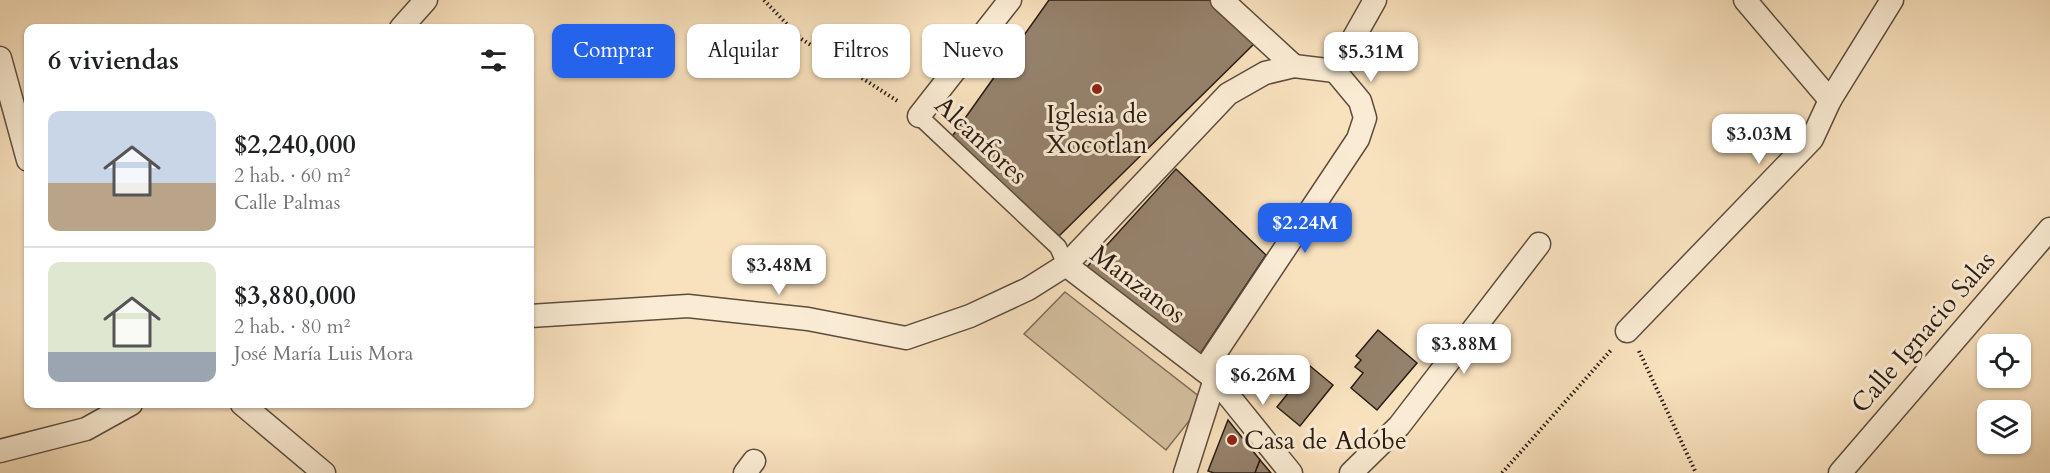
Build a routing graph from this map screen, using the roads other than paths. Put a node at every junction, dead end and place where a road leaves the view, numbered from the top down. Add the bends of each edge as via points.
1 (426, 0) edge
2 (1010, 0) edge
3 (1222, 0) edge
4 (1375, 0) edge
5 (1745, 0) edge
6 (1892, 0) edge
7 (405, 24) edge
8 (0, 58) edge
9 (1294, 66) junction
10 (1335, 71) junction
11 (1830, 100) junction
12 (919, 116) joint
13 (24, 145) edge
14 (2050, 229) edge
15 (1539, 244) dead end
16 (1066, 265) junction
17 (534, 316) edge
18 (1628, 331) road end
19 (1209, 374) junction
20 (124, 408) edge
21 (247, 408) edge
22 (0, 450) edge
23 (324, 473) edge
24 (1185, 473) edge
25 (1291, 473) edge
26 (1351, 473) edge
27 (1840, 473) edge

1 - 7 street
2 - 12 street
3 - 9 street
4 - 10 street
5 - 11 street
6 - 11 street
8 - 13 street
9 - 10 street
9 - 16 street via 1265,73 1228,94
10 - 19 street via 1360,101 1365,118 1358,139
11 - 18 street via 1812,139
12 - 16 street, Alcanfores via 1058,246
14 - 27 street, Calle Ignacio Salas
15 - 26 street via 1399,426
16 - 17 street via 1028,289 970,316 906,338 808,319 688,306
16 - 19 street, Manzanos
19 - 24 street
19 - 25 street, Manzanos
20 - 22 street via 86,429
21 - 23 street

